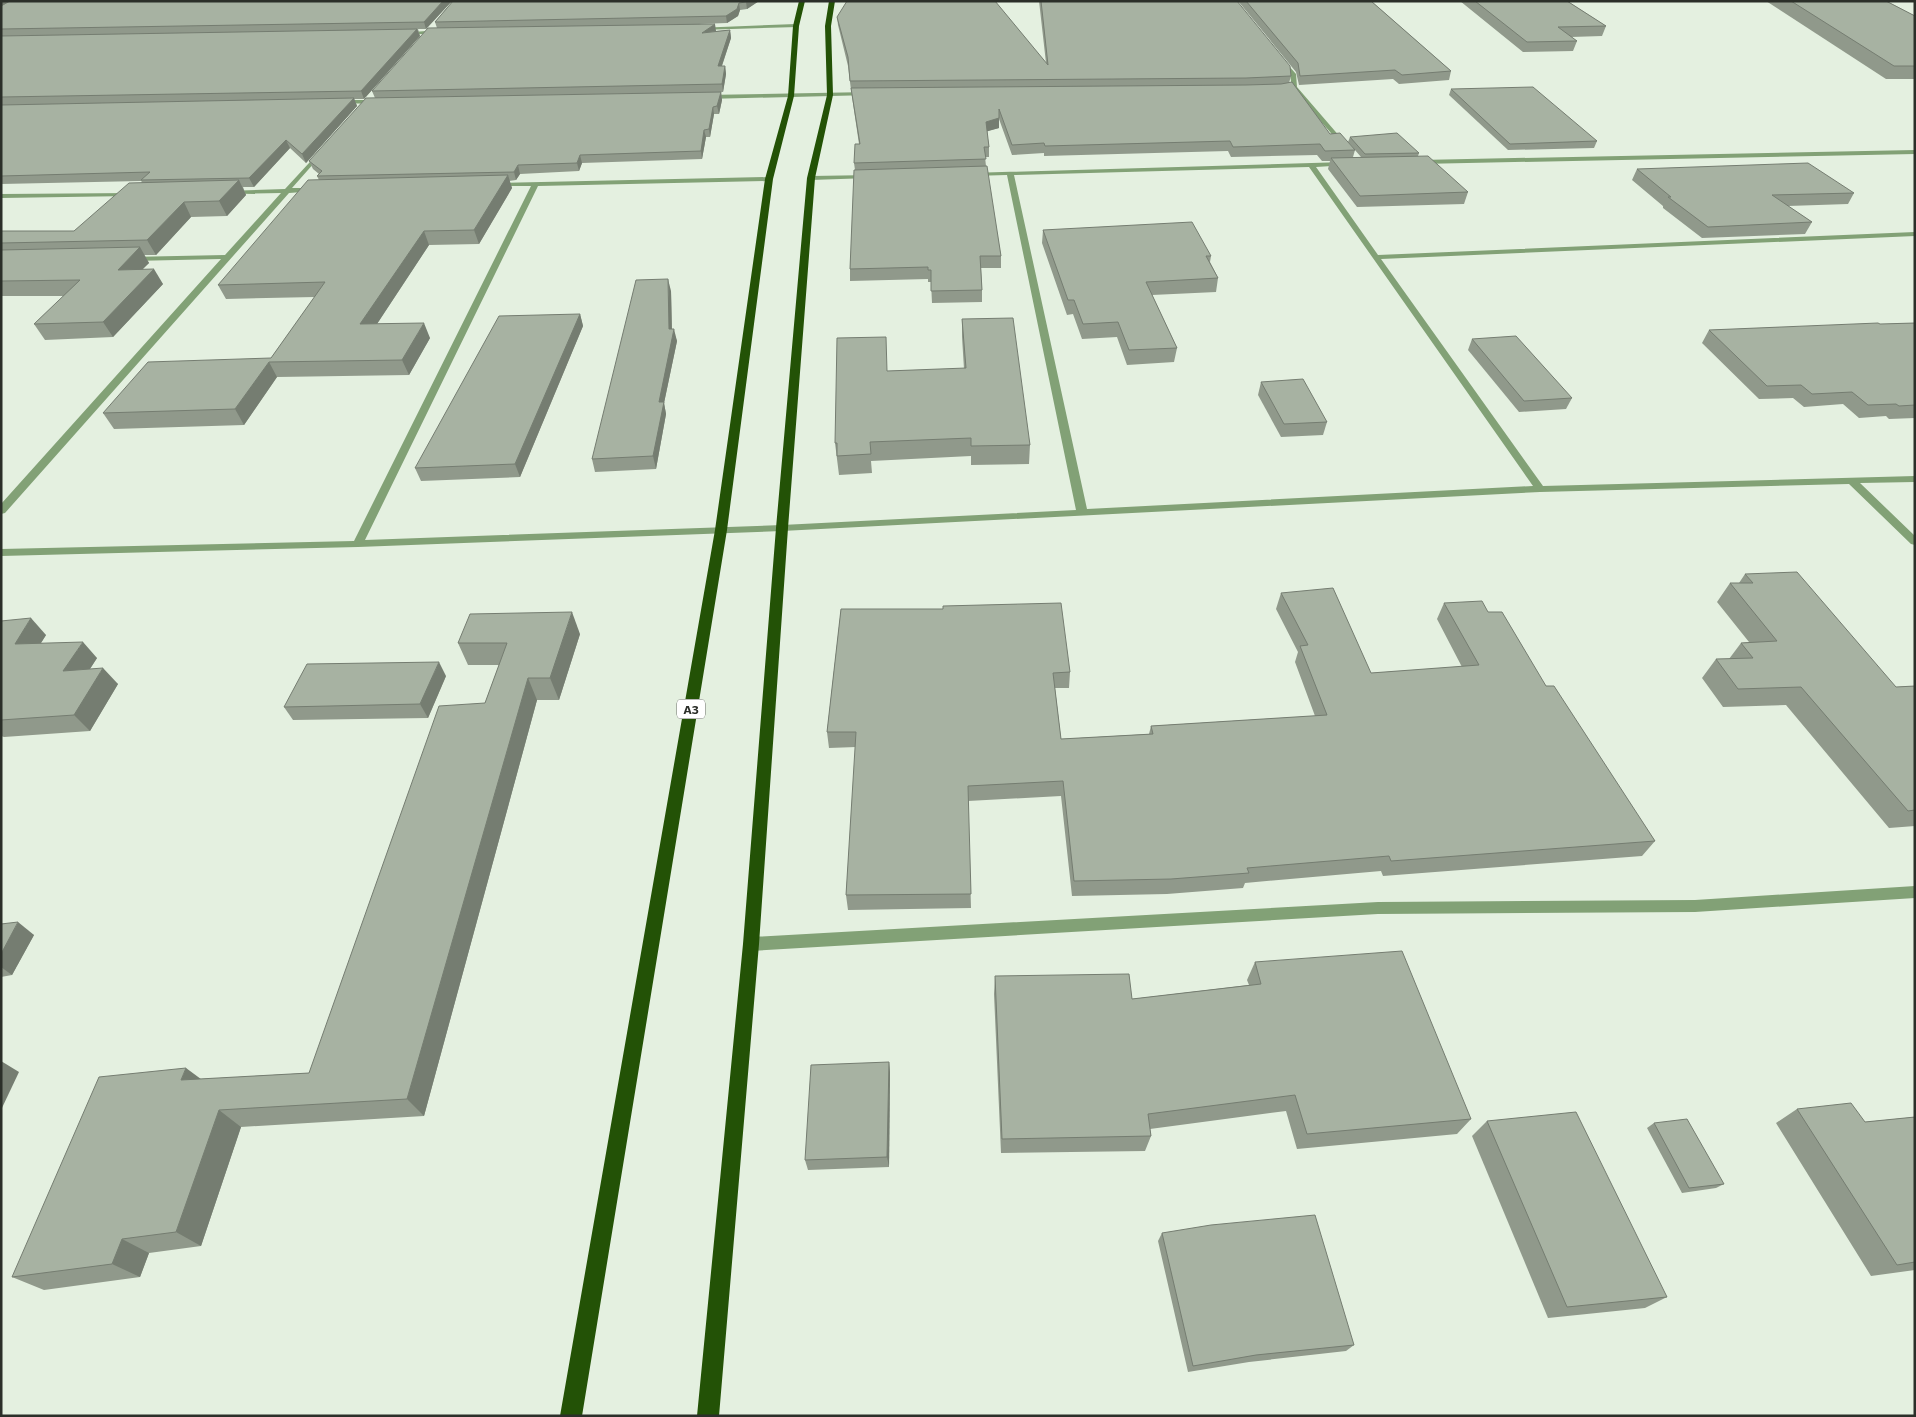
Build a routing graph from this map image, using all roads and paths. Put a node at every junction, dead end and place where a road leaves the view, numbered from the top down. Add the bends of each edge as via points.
1 (802, 1) edge
2 (832, 1) edge
3 (796, 26) junction
4 (697, 28) edge
5 (433, 29) junction
6 (450, 32) edge
7 (390, 33) edge
8 (424, 39) edge
9 (1274, 52) edge
10 (1294, 87) junction
11 (1287, 89) edge
12 (878, 94) edge
13 (374, 95) edge
14 (830, 95) junction
15 (791, 96) junction
16 (702, 97) edge
17 (328, 102) edge
18 (367, 102) junction
19 (387, 102) edge
20 (361, 109) edge
21 (330, 143) edge
22 (1349, 151) edge
23 (1915, 152) edge
24 (1409, 163) edge
25 (1351, 164) edge
26 (1312, 165) junction
27 (1010, 173) junction
28 (960, 174) edge
29 (881, 176) edge
30 (769, 178) junction
31 (811, 178) junction
32 (536, 184) junction
33 (488, 185) edge
34 (324, 190) edge
35 (285, 191) junction
36 (217, 192) edge
37 (138, 194) edge
38 (1, 196) edge
39 (1915, 234) edge
40 (227, 257) junction
41 (1375, 257) junction
42 (119, 260) edge
43 (1915, 480) edge
44 (1852, 481) junction
45 (1540, 489) junction
46 (1, 511) edge
47 (1082, 512) junction
48 (782, 528) junction
49 (720, 530) junction
50 (1915, 542) edge
51 (358, 544) junction
52 (1, 553) edge
53 (1915, 892) edge
54 (751, 944) junction
55 (571, 1416) edge
56 (708, 1416) edge

1 - 3 highway, A3
2 - 14 highway via 828,26
3 - 4 street
3 - 15 highway, A3
5 - 6 street
5 - 7 street
5 - 8 street
9 - 10 street via 1293,74
10 - 11 street
10 - 22 street
12 - 14 street
13 - 18 street
14 - 15 street
14 - 31 highway
15 - 16 street
15 - 30 highway, A3
17 - 18 street
18 - 19 street
18 - 20 street
21 - 35 street
23 - 24 street
25 - 26 street
26 - 27 street
26 - 41 street
27 - 28 street
27 - 47 street
29 - 31 street
30 - 32 street
30 - 49 highway, A3
31 - 48 highway
32 - 33 street
32 - 51 street
34 - 35 street
35 - 36 street
35 - 40 street
37 - 38 street
39 - 41 street
40 - 42 street
40 - 46 street
41 - 45 street
43 - 44 street
44 - 45 street
44 - 50 street
45 - 47 street
47 - 48 street
48 - 49 street
48 - 54 highway
49 - 51 street
49 - 55 highway, A3
51 - 52 street
53 - 54 street via 1695,906 1378,908
54 - 56 highway

